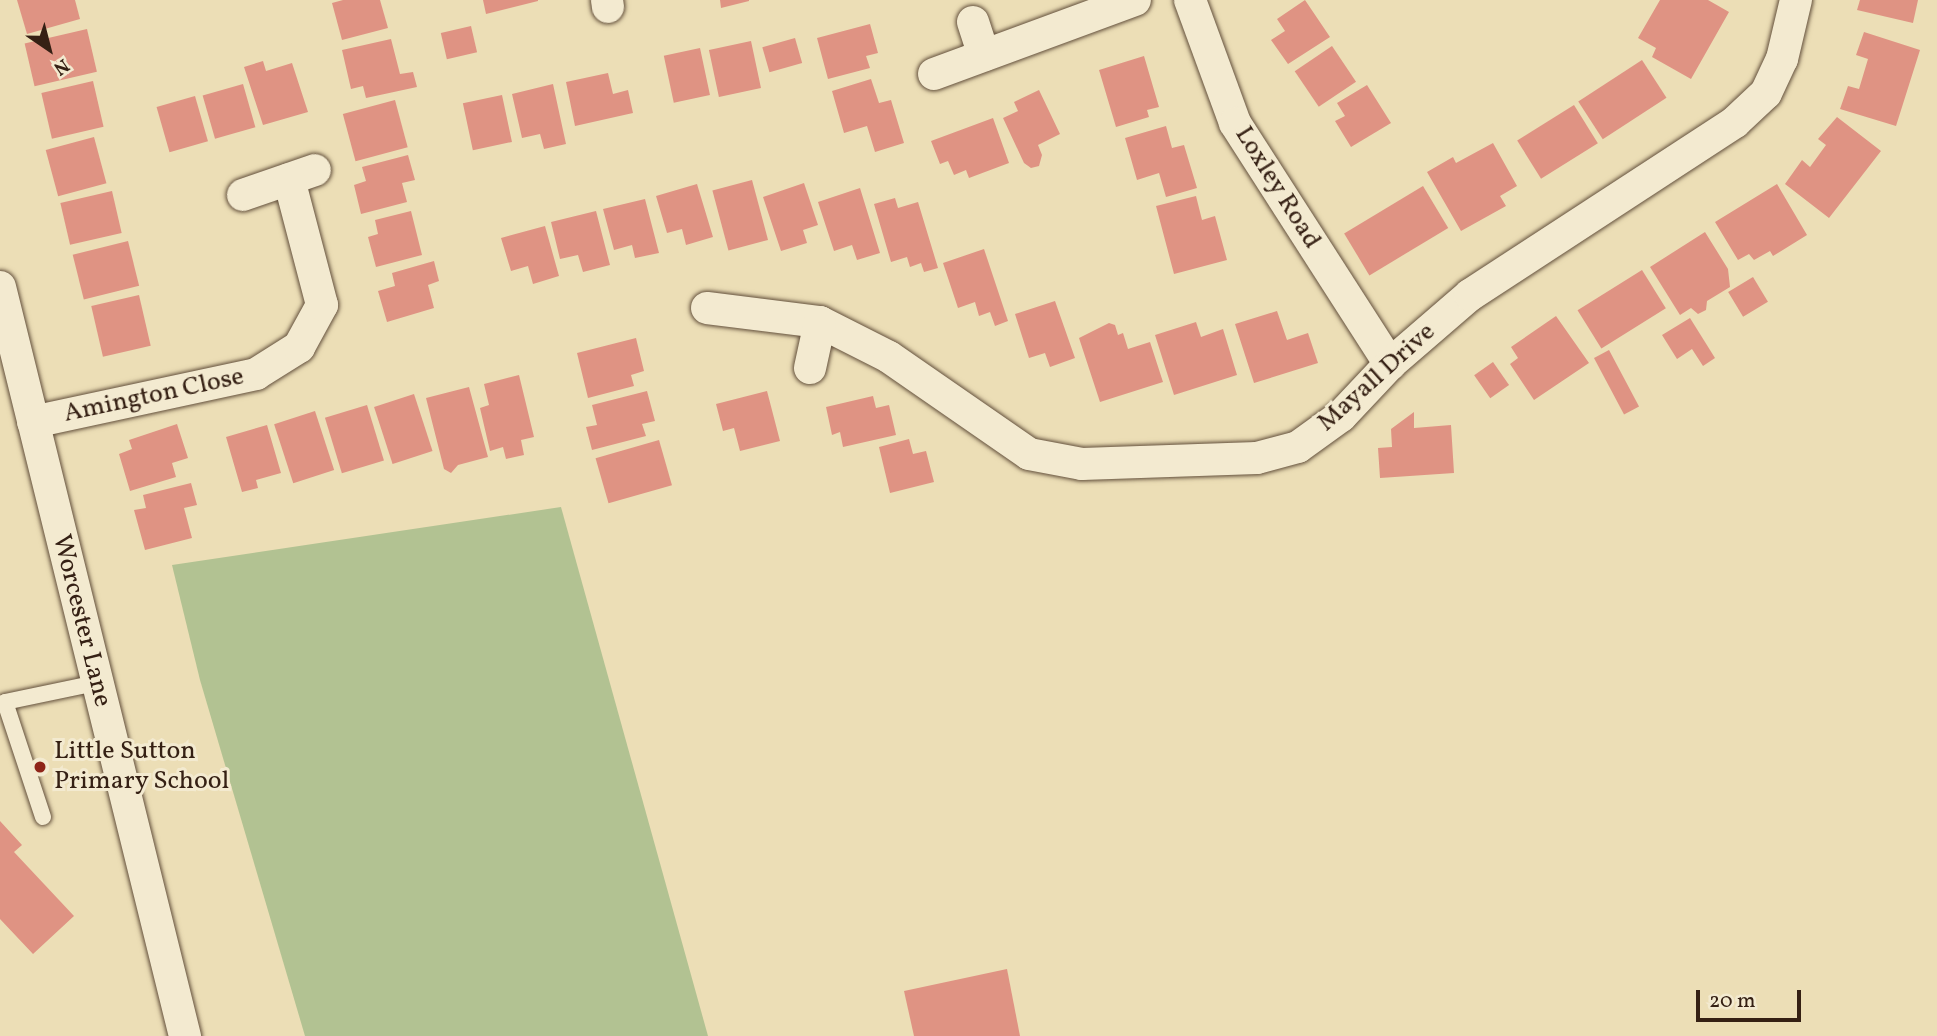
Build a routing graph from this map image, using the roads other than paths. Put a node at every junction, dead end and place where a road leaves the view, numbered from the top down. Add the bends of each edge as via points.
1 (1135, 0) edge
2 (1190, 0) edge
3 (1796, 0) edge
4 (974, 22) dead end
5 (984, 55) junction
6 (934, 74) dead end
7 (243, 195) dead end
8 (0, 287) edge
9 (707, 308) dead end
10 (820, 322) junction
11 (1390, 364) junction
12 (810, 368) dead end
13 (33, 422) junction
14 (96, 683) junction
15 (44, 817) dead end
16 (185, 1036) edge

1 - 5 street
2 - 11 street, Loxley Road via 1235,123
3 - 11 street, Mayall Drive via 1783,59 1766,93 1735,122 1470,295
4 - 5 street
5 - 6 street
7 - 13 street, Amington Close via 302,174 322,304 299,347 256,374
8 - 13 street, Worcester Lane
9 - 10 street, Mayall Drive
10 - 11 street, Mayall Drive via 889,357 1029,454 1082,464 1257,458 1298,447 1341,416
10 - 12 street
13 - 14 street, Worcester Lane
14 - 15 lane via 5,702
14 - 16 street, Worcester Lane

